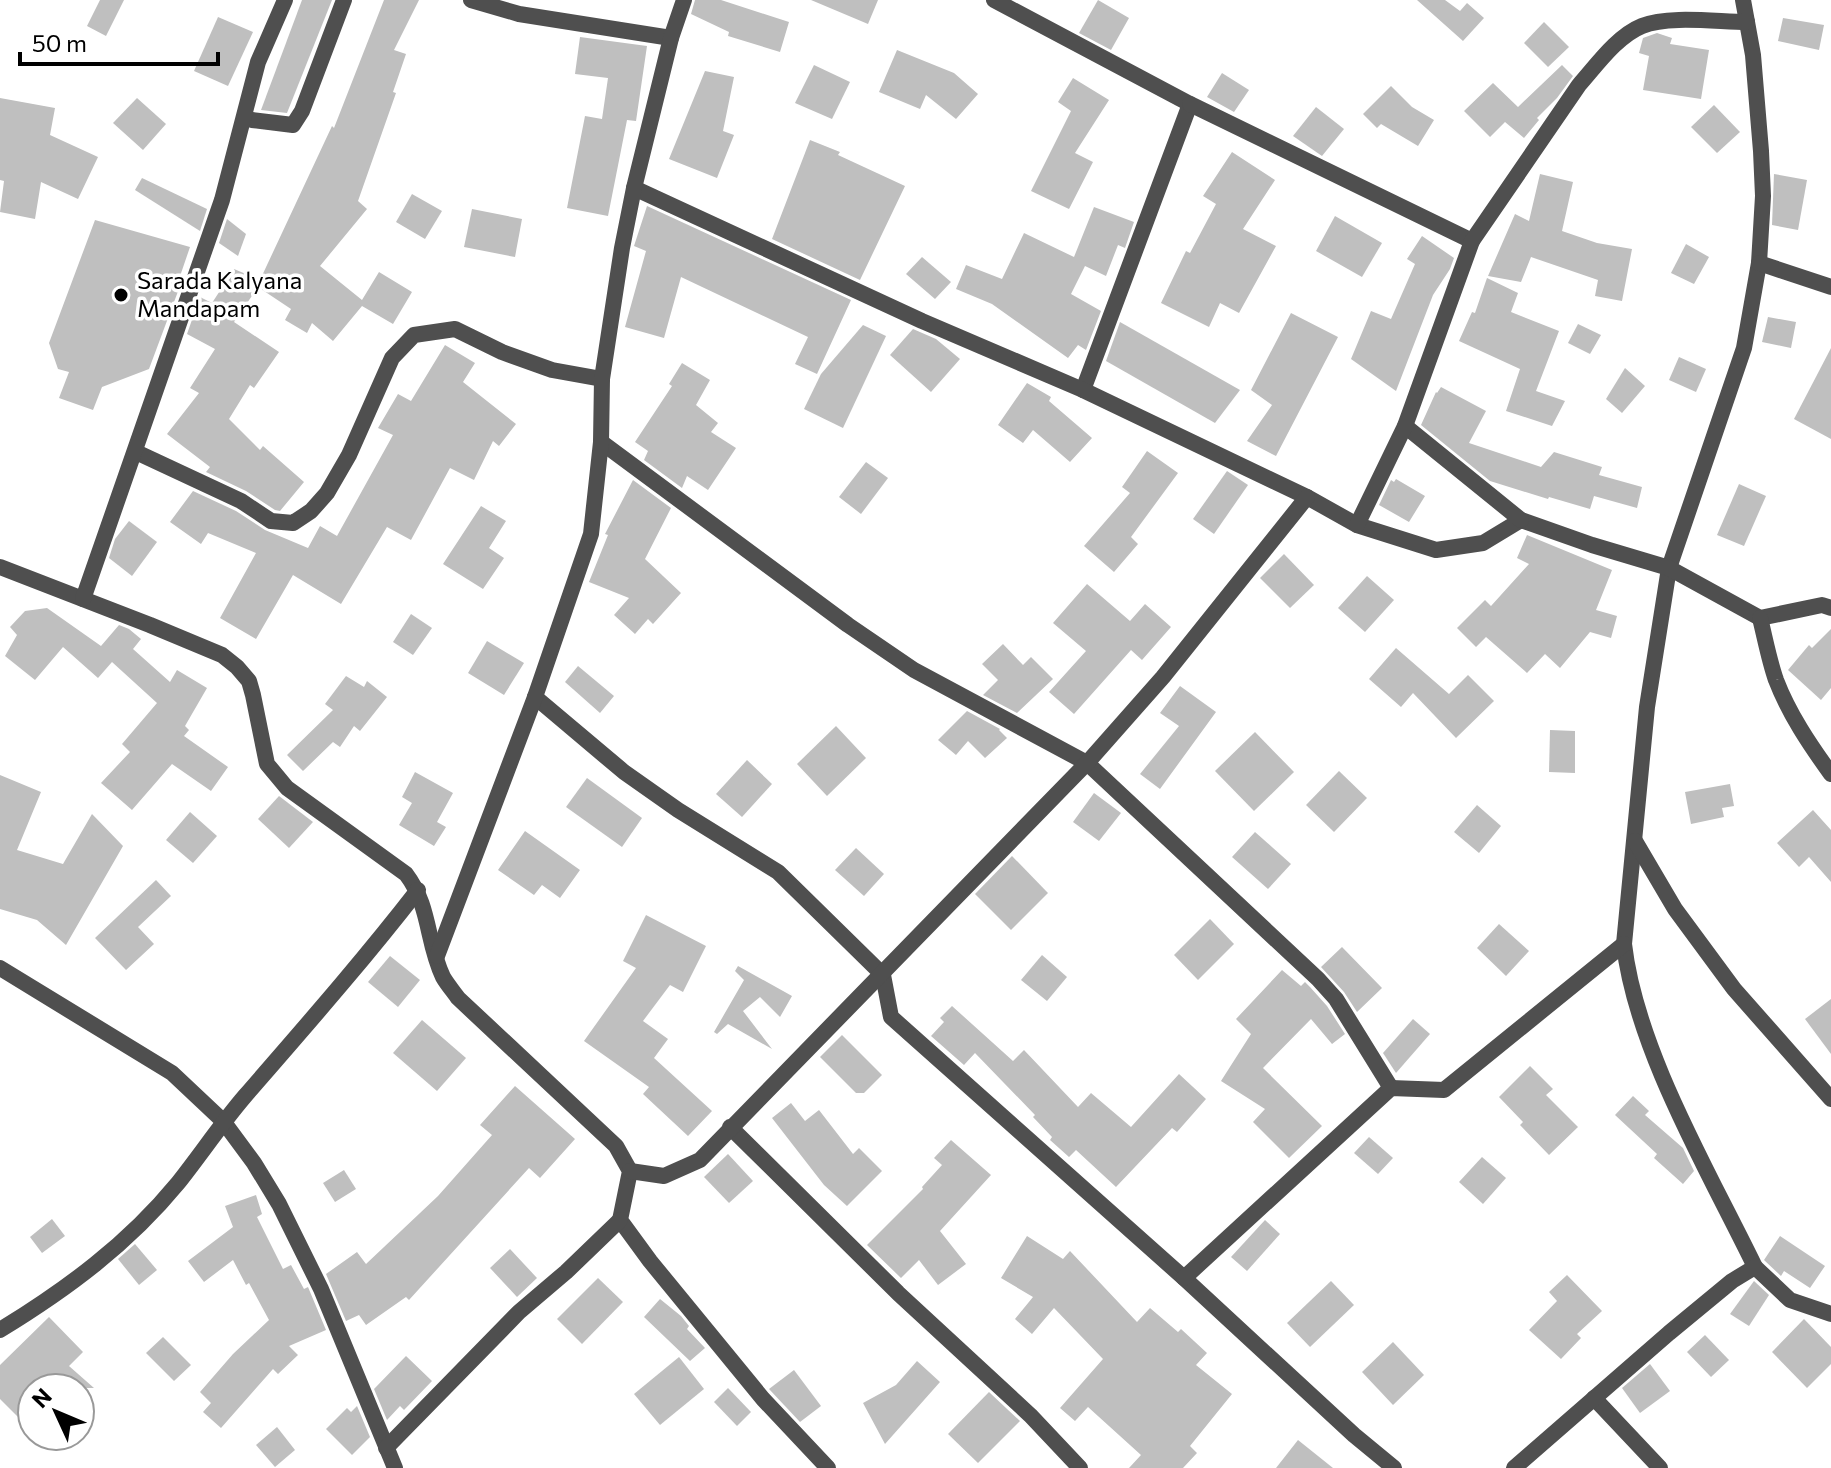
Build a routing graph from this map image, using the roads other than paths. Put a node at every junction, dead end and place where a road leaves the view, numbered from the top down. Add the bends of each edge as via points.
1 (285, 0) edge
2 (344, 0) edge
3 (471, 0) edge
4 (684, 0) edge
5 (994, 0) edge
6 (1743, 0) edge
7 (1747, 22) junction
8 (671, 38) junction
9 (1190, 104) junction
10 (252, 120) dead end
11 (634, 188) junction
12 (1472, 241) junction
13 (1759, 263) junction
14 (1831, 287) edge
15 (602, 379) junction
16 (1083, 390) junction
17 (1405, 426) junction
18 (601, 442) junction
19 (136, 452) junction
20 (1307, 497) junction
21 (1521, 520) junction
22 (1357, 525) junction
23 (0, 567) edge
24 (1669, 568) junction
25 (83, 599) junction
26 (1831, 608) edge
27 (1760, 618) junction
28 (535, 697) junction
29 (1087, 763) junction
30 (1831, 774) edge
31 (1635, 841) junction
32 (418, 890) junction
33 (1624, 944) junction
34 (436, 958) junction
35 (0, 968) edge
36 (883, 975) junction
37 (1391, 1088) junction
38 (1831, 1099) edge
39 (223, 1121) junction
40 (730, 1127) junction
41 (630, 1171) junction
42 (620, 1220) junction
43 (1755, 1267) junction
44 (1184, 1278) junction
45 (1831, 1314) edge
46 (0, 1330) edge
47 (1594, 1398) junction
48 (386, 1448) junction
49 (395, 1468) edge
50 (828, 1468) edge
51 (1080, 1468) edge
52 (1394, 1468) edge
53 (1514, 1468) edge
54 (1660, 1468) edge

1 - 19 street via 258,62 222,200
2 - 10 street via 293,125
3 - 8 street via 519,14
4 - 8 street
5 - 9 street
6 - 7 street
7 - 12 street via 1656,23 1622,41 1579,85
7 - 13 street via 1761,151
8 - 11 street
9 - 12 street
9 - 16 street
11 - 15 street
11 - 16 street
12 - 17 street
13 - 14 street
13 - 24 street via 1744,348
15 - 18 street
15 - 19 street via 552,370 455,329 414,335 392,358 327,493 293,523 271,521 241,501
16 - 20 street
17 - 21 street
17 - 22 street
18 - 28 street via 591,534
18 - 29 street via 914,670
19 - 25 street
20 - 22 street
20 - 29 street
21 - 22 street via 1483,543 1436,550
21 - 24 street
23 - 25 street
24 - 27 street
24 - 31 street via 1647,707
25 - 32 street via 222,655 237,667 249,681 267,764 275,776 384,856
26 - 27 street via 1822,605
27 - 30 street via 1783,697
28 - 34 street
28 - 36 street via 635,780 778,872
29 - 36 street
29 - 37 street via 1318,979
31 - 33 street
31 - 38 street via 1675,909 1734,989
32 - 34 street
32 - 39 street
33 - 37 street via 1444,1090
33 - 43 street via 1628,979 1665,1080
34 - 41 street via 458,998 616,1146
35 - 39 street via 172,1073
36 - 40 street
36 - 44 street via 891,1017
37 - 44 street
39 - 46 street via 178,1183 117,1247
39 - 48 street via 254,1163 300,1246
40 - 41 street via 700,1160 681,1171 664,1176
40 - 51 street
41 - 42 street
42 - 48 street via 519,1312
42 - 50 street via 763,1399
43 - 45 street via 1790,1300
43 - 47 street
44 - 52 street
47 - 53 street
47 - 54 street
48 - 49 street

